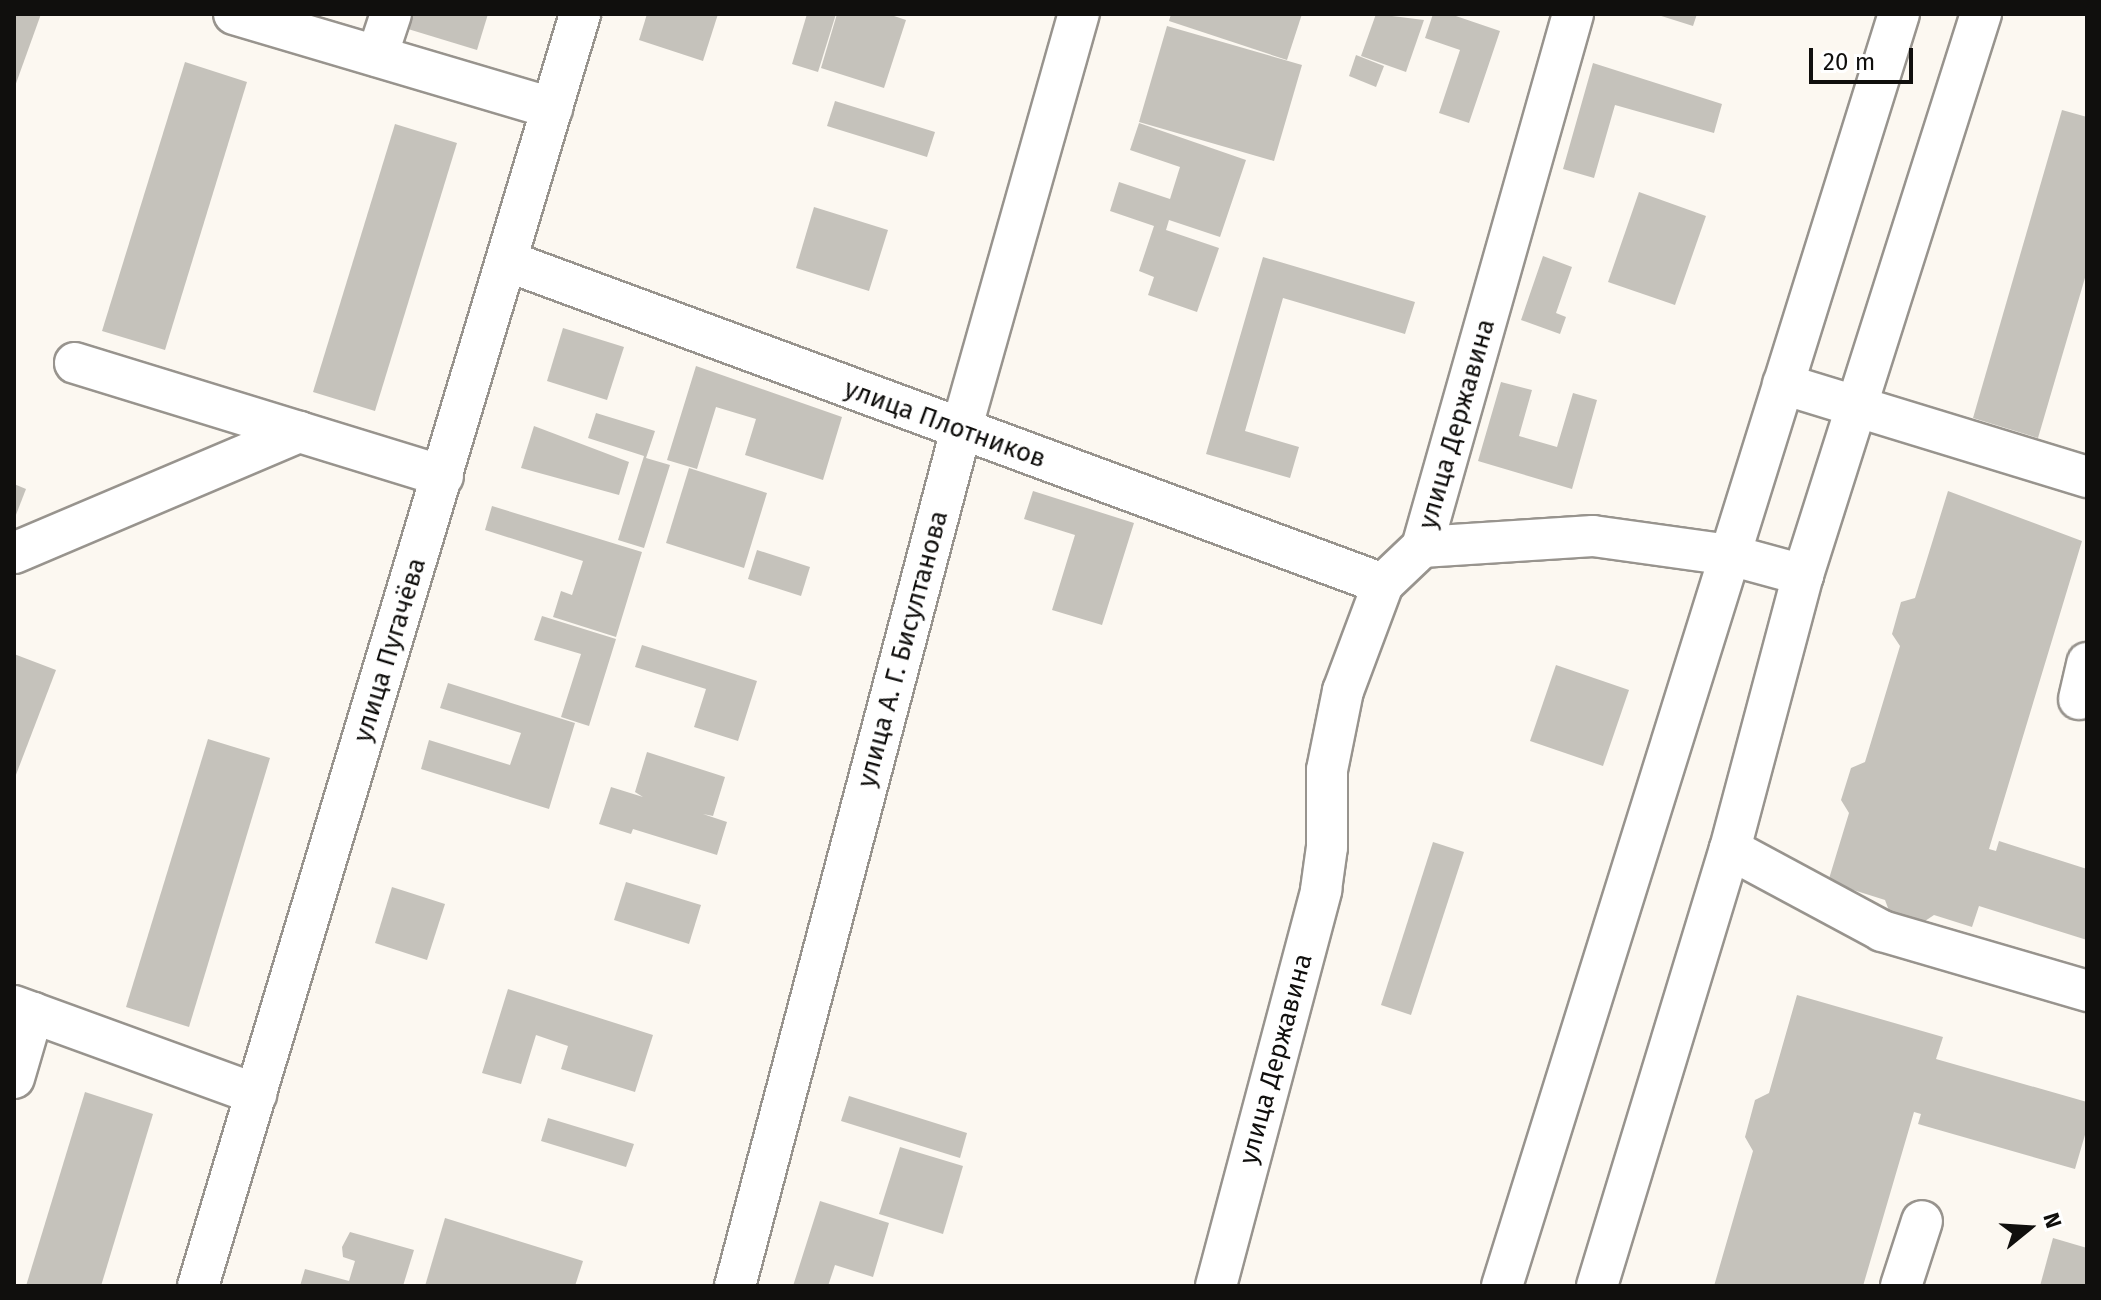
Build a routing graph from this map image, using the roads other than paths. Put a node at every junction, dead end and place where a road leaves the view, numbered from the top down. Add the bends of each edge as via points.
1 (234, 14) edge
2 (391, 14) edge
3 (580, 14) edge
4 (1079, 14) edge
5 (1573, 14) edge
6 (1899, 14) edge
7 (1981, 14) edge
8 (377, 56) junction
9 (552, 108) junction
10 (507, 261) junction
11 (75, 363) dead end
12 (1783, 384) junction
13 (1856, 406) junction
14 (961, 430) junction
15 (299, 432) junction
16 (443, 476) junction
17 (2087, 477) edge
18 (1422, 547) junction
19 (14, 553) edge
20 (1730, 555) junction
21 (1803, 575) junction
22 (1383, 584) junction
23 (1730, 849) junction
24 (2087, 991) edge
25 (24, 1009) edge
26 (14, 1078) edge
27 (256, 1094) junction
28 (1922, 1221) dead end
29 (198, 1286) edge
30 (735, 1286) edge
31 (1216, 1286) edge
32 (1502, 1286) edge
33 (1597, 1286) edge
34 (1901, 1286) edge

1 - 8 street
2 - 8 street
3 - 9 street, улица Пугачёва
4 - 14 street, улица А. Г. Бисултанова
5 - 18 street, улица Державина
6 - 12 street
7 - 13 street
8 - 9 street
9 - 10 street, улица Пугачёва
10 - 14 street, улица Плотников
10 - 16 street, улица Пугачёва
11 - 15 street
12 - 13 street
12 - 20 street
13 - 17 street
13 - 21 street
14 - 22 street, улица Плотников
14 - 30 street, улица А. Г. Бисултанова
15 - 16 street
15 - 19 street
16 - 27 street, улица Пугачёва
18 - 20 street via 1593,536
18 - 22 street, улица Державина
20 - 21 street
20 - 32 street
21 - 23 street
22 - 31 street, улица Державина via 1343,691 1327,770 1321,890
23 - 24 street via 1882,931
23 - 33 street
25 - 26 street
25 - 27 street
27 - 29 street, улица Пугачёва
28 - 34 street

